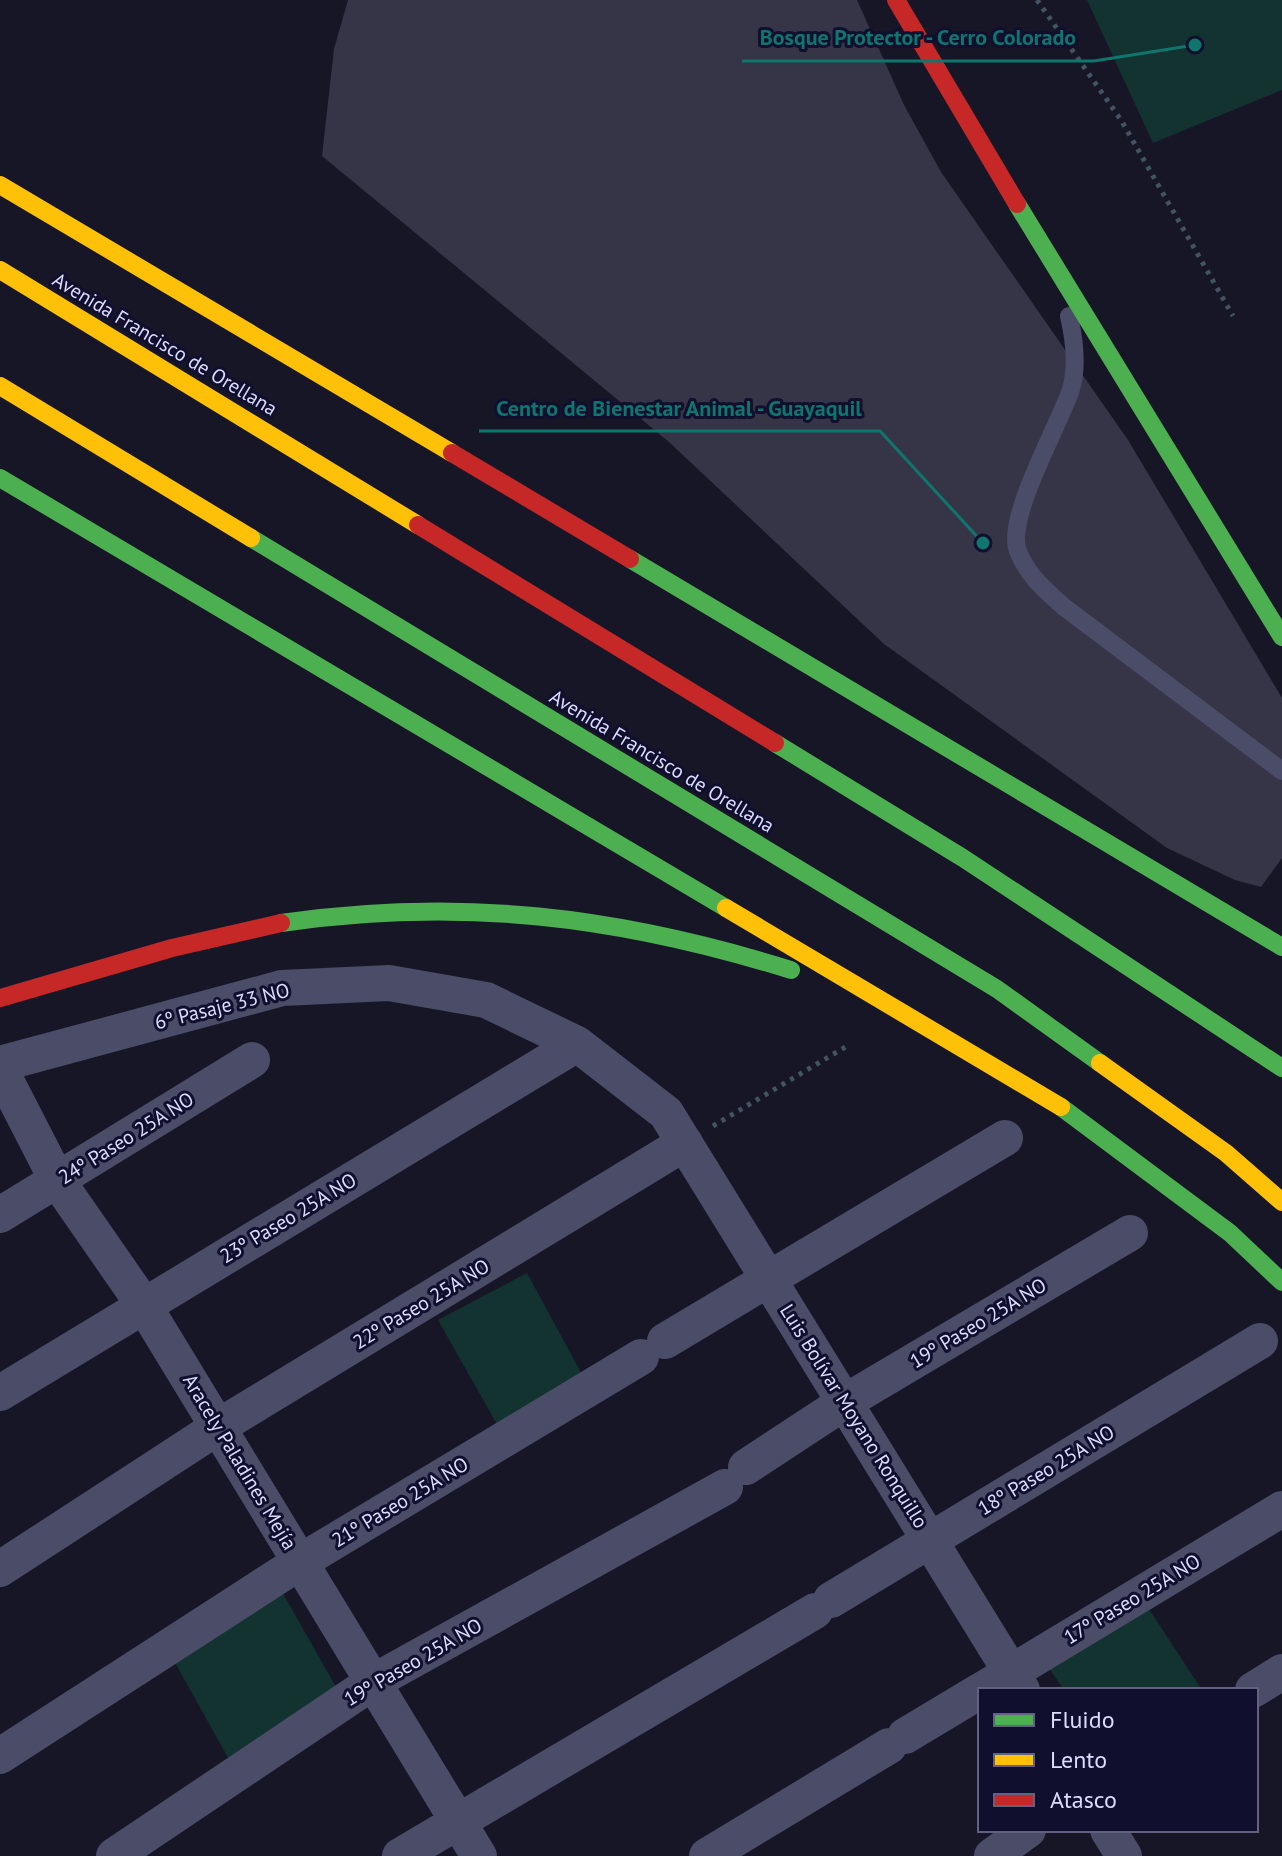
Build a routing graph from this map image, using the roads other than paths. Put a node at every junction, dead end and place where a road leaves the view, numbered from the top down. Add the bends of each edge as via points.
1 (896, 0) edge
2 (0, 185) edge
3 (0, 270) edge
4 (1060, 276) junction
5 (0, 386) edge
6 (0, 478) edge
7 (1282, 637) edge
8 (1282, 771) edge
9 (1282, 947) edge
10 (0, 998) edge
11 (880, 1001) junction
12 (577, 1044) junction
13 (252, 1060) dead end
14 (0, 1067) edge
15 (1282, 1068) edge
16 (1005, 1138) dead end
17 (685, 1143) junction
18 (57, 1180) junction
19 (1282, 1202) edge
20 (0, 1215) edge
21 (1130, 1233) dead end
22 (769, 1279) junction
23 (1282, 1282) edge
24 (143, 1304) junction
25 (1260, 1341) dead end
26 (0, 1393) edge
27 (845, 1402) junction
28 (218, 1427) junction
29 (1282, 1509) edge
30 (929, 1539) junction
31 (300, 1562) junction
32 (0, 1569) edge
33 (1282, 1672) edge
34 (373, 1682) junction
35 (999, 1686) edge
36 (1256, 1688) edge
37 (978, 1697) edge
38 (0, 1756) edge
39 (458, 1821) junction
40 (1025, 1832) edge
41 (1109, 1832) edge
42 (114, 1856) edge
43 (400, 1856) edge
44 (479, 1856) edge
45 (707, 1856) edge
46 (992, 1856) edge
47 (1124, 1856) edge

1 - 4 main road
2 - 9 main road
3 - 15 main road, Avenida Francisco de Orellana via 963,858
4 - 7 main road
4 - 8 lane via 1074,351 1072,387 1023,504 1016,548 1033,579 1064,607
5 - 19 main road, Avenida Francisco de Orellana via 997,989 1226,1153
6 - 11 main road
10 - 11 main road via 275,924 382,910 467,908 655,930
11 - 23 main road via 1058,1105 1230,1233
12 - 14 street, 6º Pasaje 33 NO via 486,1000 389,983 282,988
12 - 17 street, 6º Pasaje 33 NO via 666,1113
12 - 24 street, 23º Paseo 25A NO
13 - 18 street, 24º Paseo 25A NO
14 - 18 street, Aracely Paladines Mejía
16 - 22 street, 21º Paseo 25A NO
17 - 22 street, Luis Bolívar Moyano Ronquillo
17 - 28 street, 22º Paseo 25A NO
18 - 20 street, 24º Paseo 25A NO
18 - 24 street, Aracely Paladines Mejía
21 - 27 street, 19º Paseo 25A NO
22 - 27 street, Luis Bolívar Moyano Ronquillo
22 - 31 street, 21º Paseo 25A NO
24 - 26 street, 23º Paseo 25A NO
24 - 28 street, Aracely Paladines Mejía
25 - 30 street, 18º Paseo 25A NO
27 - 30 street, Luis Bolívar Moyano Ronquillo
27 - 34 street, 19º Paseo 25A NO via 736,1477
28 - 31 street, Aracely Paladines Mejía
28 - 32 street, 22º Paseo 25A NO
29 - 35 street, 17º Paseo 25A NO
30 - 35 street, Luis Bolívar Moyano Ronquillo
30 - 39 street, 18º Paseo 25A NO
31 - 34 street, Aracely Paladines Mejía
31 - 38 street, 21º Paseo 25A NO
33 - 36 street
34 - 39 street, Aracely Paladines Mejía
34 - 42 street, 19º Paseo 25A NO
37 - 45 street, 17º Paseo 25A NO
39 - 43 street, 18º Paseo 25A NO
39 - 44 street, Aracely Paladines Mejía
40 - 46 street
41 - 47 street

